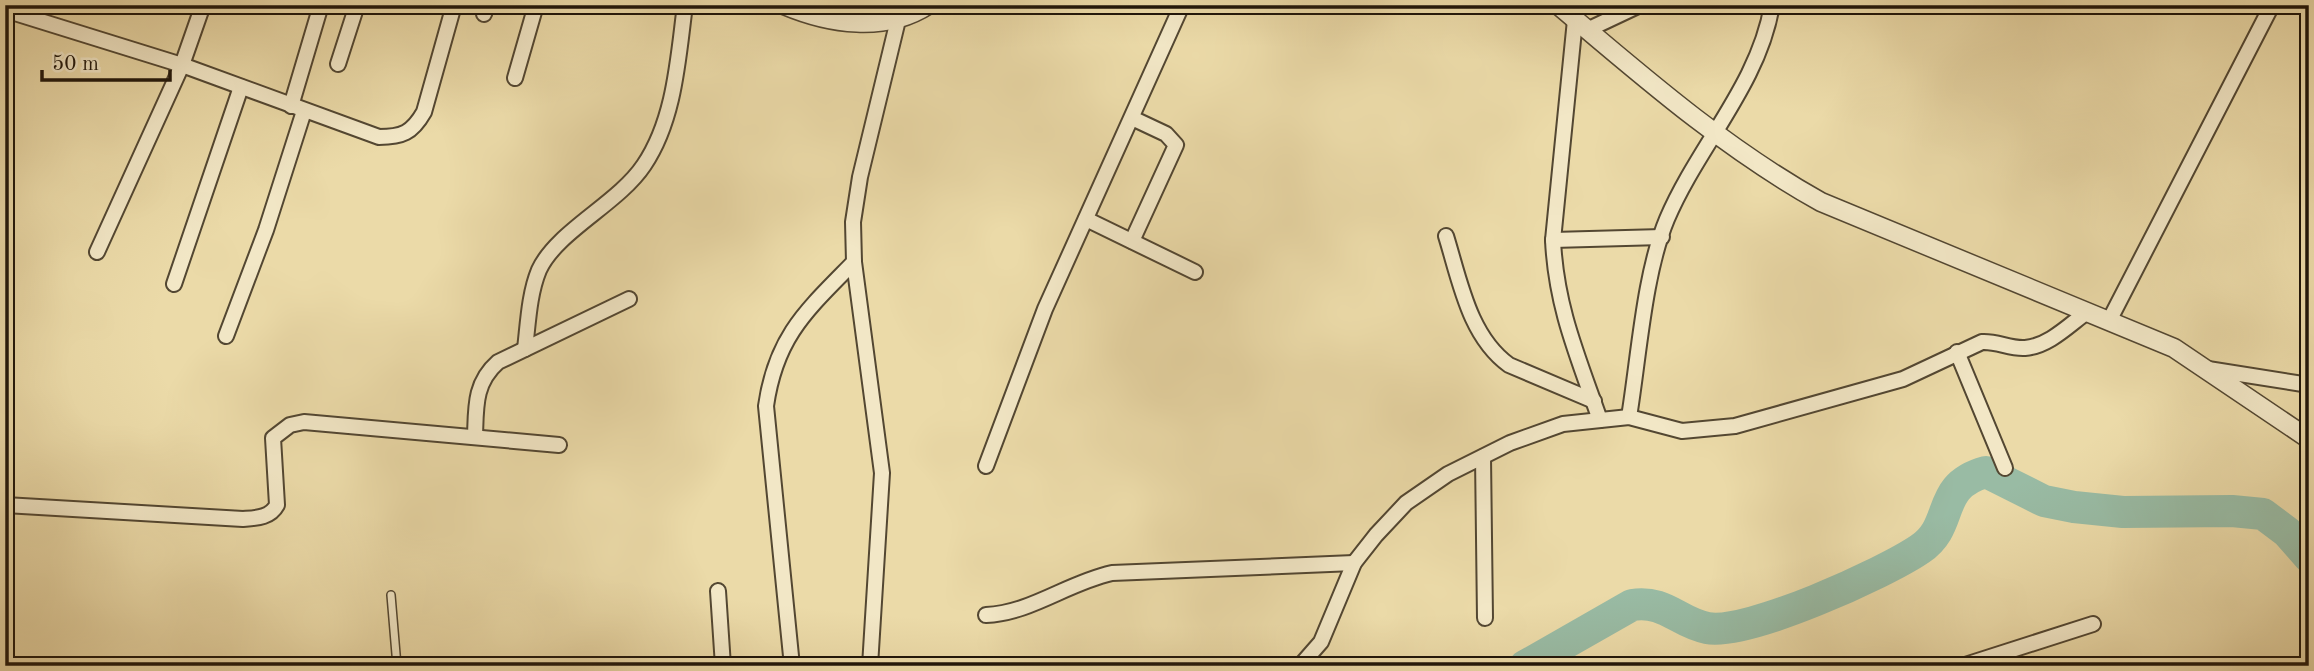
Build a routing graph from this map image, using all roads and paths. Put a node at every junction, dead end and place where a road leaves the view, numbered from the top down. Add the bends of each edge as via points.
1 (202, 5) edge
2 (321, 5) edge
3 (357, 5) edge
4 (454, 5) edge
5 (536, 5) edge
6 (685, 5) edge
7 (784, 5) edge
8 (928, 5) edge
9 (1182, 5) edge
10 (1558, 5) edge
11 (1640, 5) edge
12 (1772, 5) edge
13 (2272, 5) edge
14 (5, 10) edge
15 (898, 20) junction
16 (1581, 25) junction
17 (338, 64) dead end
18 (182, 65) junction
19 (515, 78) dead end
20 (241, 87) junction
21 (298, 108) junction
22 (1132, 118) junction
23 (1715, 135) junction
24 (1086, 219) junction
25 (1446, 236) dead end
26 (1662, 237) junction
27 (1553, 240) junction
28 (1132, 241) junction
29 (97, 252) dead end
30 (854, 262) junction
31 (1195, 272) dead end
32 (174, 284) dead end
33 (629, 299) dead end
34 (2087, 312) junction
35 (2109, 321) junction
36 (226, 337) dead end
37 (525, 349) junction
38 (1957, 352) junction
39 (2207, 369) junction
40 (2309, 385) edge
41 (1594, 401) junction
42 (1629, 417) junction
43 (1600, 420) junction
44 (475, 437) junction
45 (2309, 439) edge
46 (559, 445) dead end
47 (1483, 457) junction
48 (986, 466) dead end
49 (2005, 468) dead end
50 (5, 505) edge
51 (1353, 563) junction
52 (718, 592) dead end
53 (391, 594) dead end
54 (986, 615) dead end
55 (1485, 618) dead end
56 (2093, 624) dead end
57 (397, 666) edge
58 (723, 666) edge
59 (792, 666) edge
60 (870, 666) edge
61 (1300, 666) edge
62 (1962, 666) edge

1 - 18 street
2 - 21 street
3 - 17 street
4 - 21 street via 429,99 415,128 400,137 379,137
5 - 19 street
6 - 37 street via 674,85 658,139 645,165 620,194 564,240 540,268
7 - 15 street via 814,16 870,24
8 - 15 street
9 - 22 street
10 - 16 street
11 - 16 street
12 - 23 street via 1766,40
13 - 35 street
14 - 18 street
15 - 30 street via 860,177 853,222
16 - 23 street
16 - 27 street
18 - 20 street
18 - 29 street
20 - 21 street
20 - 32 street
21 - 36 street via 266,230
22 - 24 street
22 - 28 street via 1166,134 1176,145
23 - 26 street via 1667,218
23 - 34 street via 1821,202
24 - 28 street
24 - 48 street via 1045,309
25 - 41 street via 1478,329 1497,356
26 - 27 street
26 - 42 street
27 - 41 street via 1560,308
28 - 31 street
30 - 59 street via 797,323 771,372 766,406
30 - 60 street via 883,473
33 - 37 street
34 - 35 street
34 - 38 street via 2037,345 2025,348 1982,342
35 - 39 street via 2174,348
37 - 44 street via 486,373 476,398
38 - 42 street via 1903,379 1735,426 1682,431
38 - 49 street
39 - 40 street
39 - 45 street
41 - 43 street
42 - 43 street
43 - 47 street via 1531,434
44 - 46 street
44 - 50 street via 304,422 290,425 273,438 277,505 270,514 254,518
47 - 51 street via 1406,503
47 - 55 street
51 - 54 street via 1112,573 1088,578 1010,614
51 - 61 street via 1321,642
52 - 58 street
53 - 57 lane
56 - 62 street

